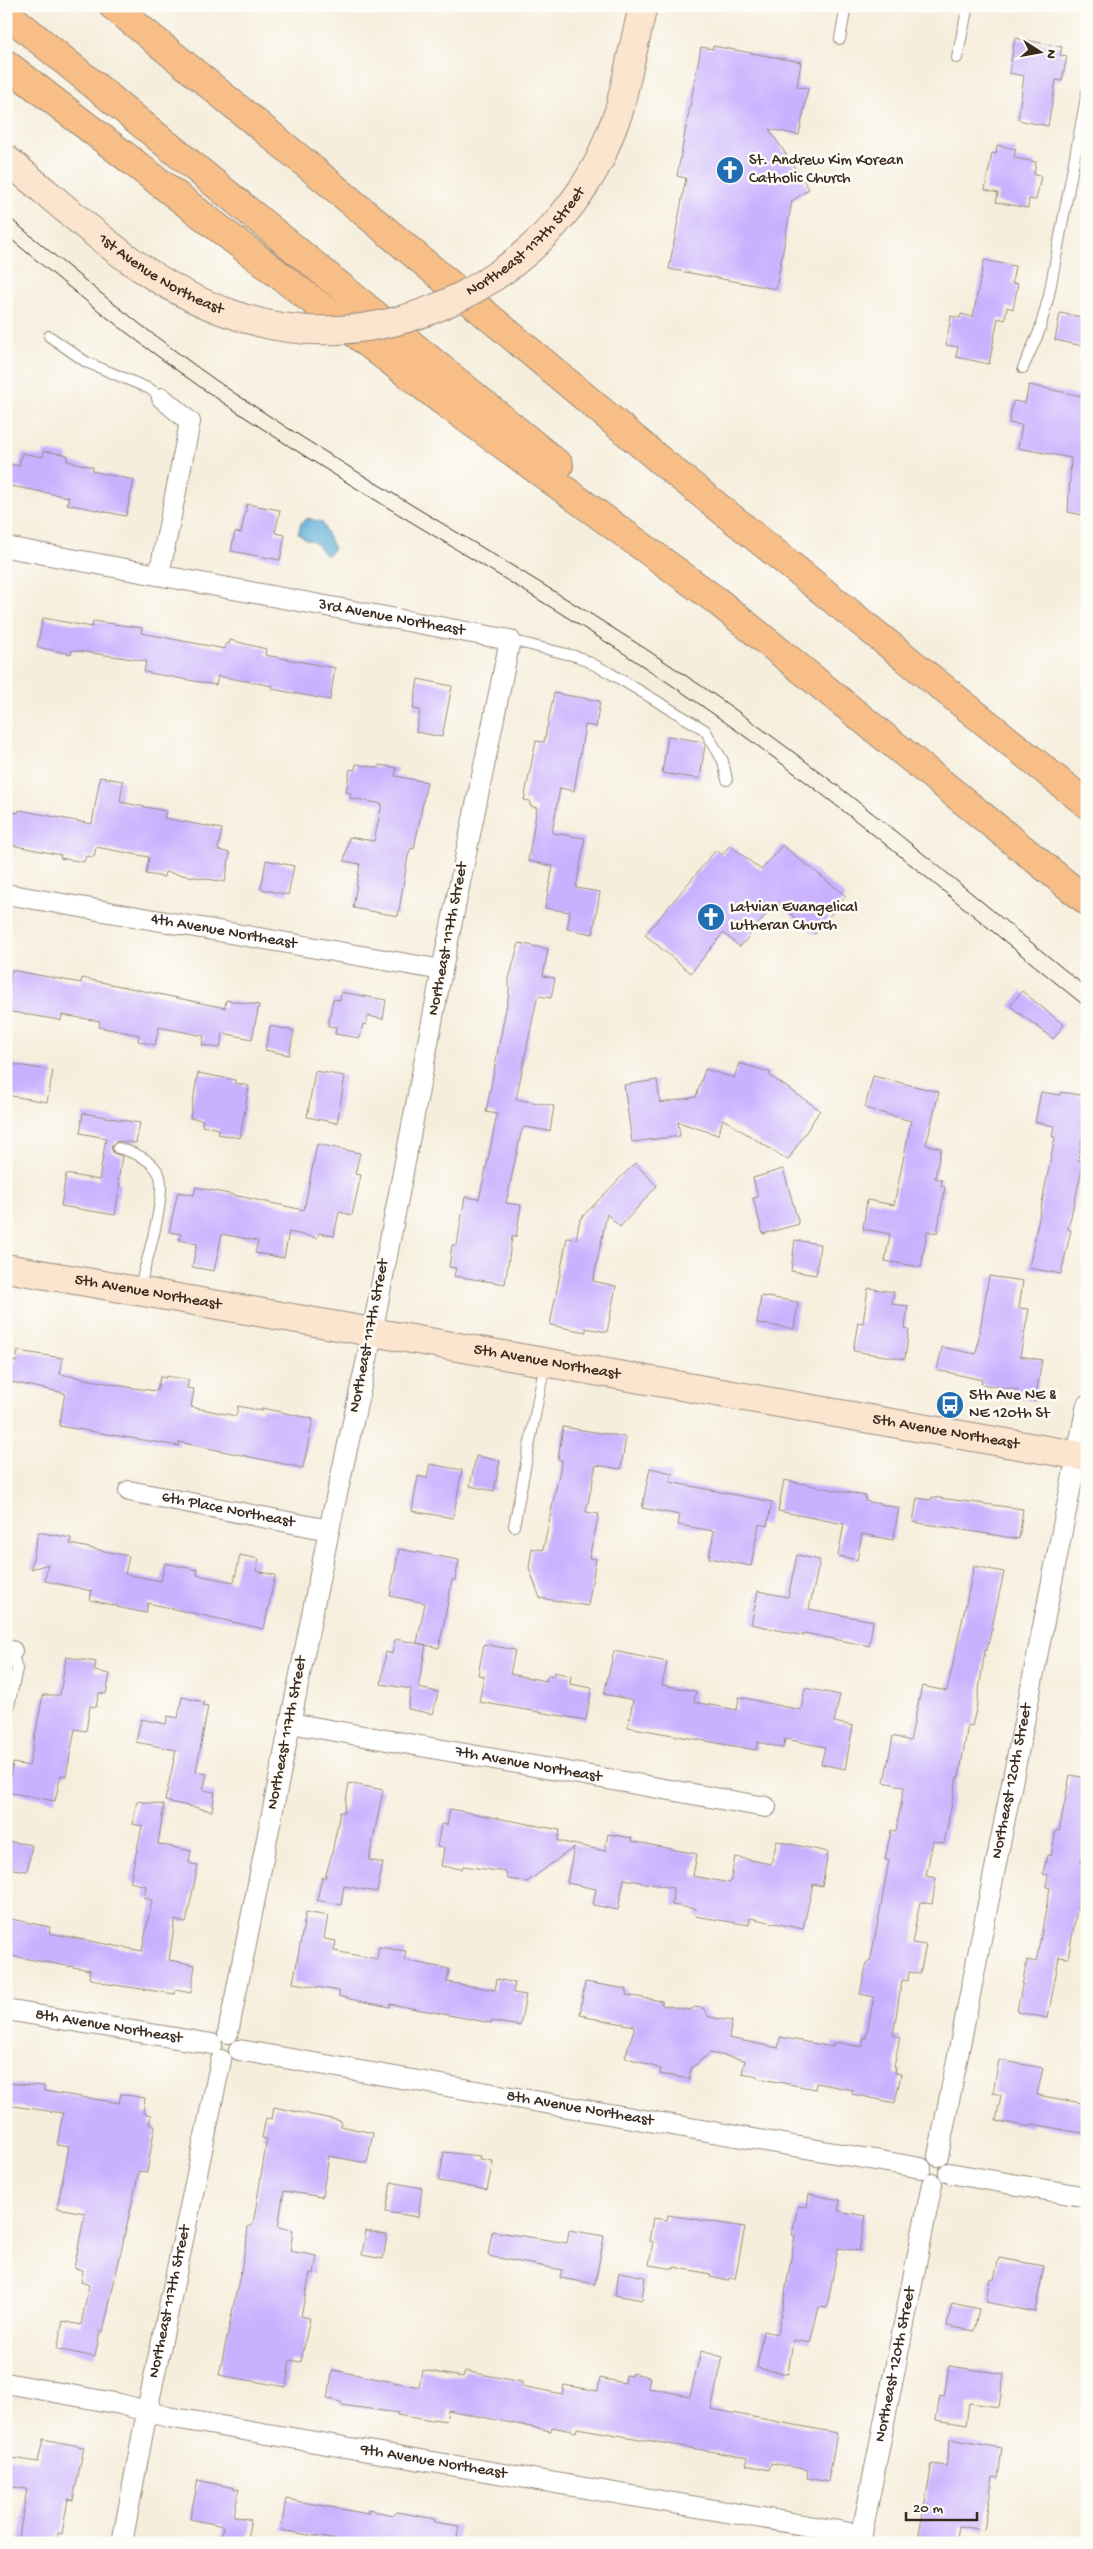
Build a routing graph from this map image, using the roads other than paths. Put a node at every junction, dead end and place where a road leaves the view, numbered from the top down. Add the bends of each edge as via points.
1 (113, 6) edge
2 (142, 6) edge
3 (643, 6) edge
4 (846, 6) edge
5 (968, 6) edge
6 (6, 13) edge
7 (840, 39) dead end
8 (957, 58) dead end
9 (6, 64) edge
10 (1087, 92) edge
11 (6, 159) edge
12 (310, 167) junction
13 (400, 320) joint
14 (49, 336) dead end
15 (1023, 368) dead end
16 (162, 398) joint
17 (6, 548) edge
18 (159, 575) junction
19 (717, 601) junction
20 (510, 640) junction
21 (727, 780) dead end
22 (1087, 804) edge
23 (6, 894) edge
24 (1087, 901) edge
25 (442, 970) junction
26 (118, 1148) dead end
27 (6, 1268) edge
28 (139, 1290) junction
29 (372, 1331) junction
30 (546, 1362) junction
31 (1087, 1405) edge
32 (1082, 1456) edge
33 (129, 1491) dead end
34 (514, 1526) dead end
35 (329, 1530) junction
36 (9, 1651) edge
37 (6, 1720) edge
38 (290, 1723) junction
39 (766, 1807) dead end
40 (6, 2010) edge
41 (234, 2041) junction
42 (216, 2052) junction
43 (938, 2156) junction
44 (949, 2173) junction
45 (926, 2176) junction
46 (1087, 2197) edge
47 (6, 2383) edge
48 (147, 2411) junction
49 (861, 2539) edge
50 (122, 2543) edge

1 - 12 highway
2 - 12 highway
3 - 13 main road, Northeast 117th Street, bridge via 619,111 601,157 569,209 544,239 491,281 460,298
4 - 7 lane
5 - 8 lane
6 - 19 highway via 646,536
9 - 19 highway via 444,402
10 - 15 lane via 1049,295 1039,332
11 - 13 main road, 1st Avenue Northeast, bridge via 149,273 191,297 229,313 273,324 308,328 345,328
12 - 22 highway via 661,461
14 - 16 lane via 86,362 150,389
16 - 18 street via 190,422
17 - 18 street, 3rd Avenue Northeast
18 - 20 street, 3rd Avenue Northeast
19 - 24 highway
20 - 21 lane, 3rd Avenue Northeast via 579,657 705,730 723,761
20 - 25 street, Northeast 117th Street
23 - 25 street, 4th Avenue Northeast
25 - 29 street, Northeast 117th Street
26 - 28 lane via 149,1162 160,1175 161,1196
27 - 28 main road, 5th Avenue Northeast
28 - 29 main road, 5th Avenue Northeast
29 - 30 main road, 5th Avenue Northeast
29 - 35 street, Northeast 117th Street
30 - 32 main road, 5th Avenue Northeast
30 - 34 lane
31 - 32 street, Northeast 120th Street
32 - 43 street, Northeast 120th Street
33 - 35 street, 6th Place Northeast
35 - 38 street, Northeast 117th Street
36 - 37 lane via 17,1669
38 - 39 street, 7th Avenue Northeast
38 - 41 street, Northeast 117th Street
40 - 42 street, 8th Avenue Northeast
41 - 42 street via 217,2035
41 - 45 street, 8th Avenue Northeast
42 - 48 street, Northeast 117th Street
43 - 44 street via 947,2162
43 - 45 street via 926,2158
44 - 45 street via 942,2183
44 - 46 street
45 - 49 street, Northeast 120th Street
47 - 48 street, 9th Avenue Northeast
48 - 49 street, 9th Avenue Northeast
48 - 50 street, Northeast 117th Street

